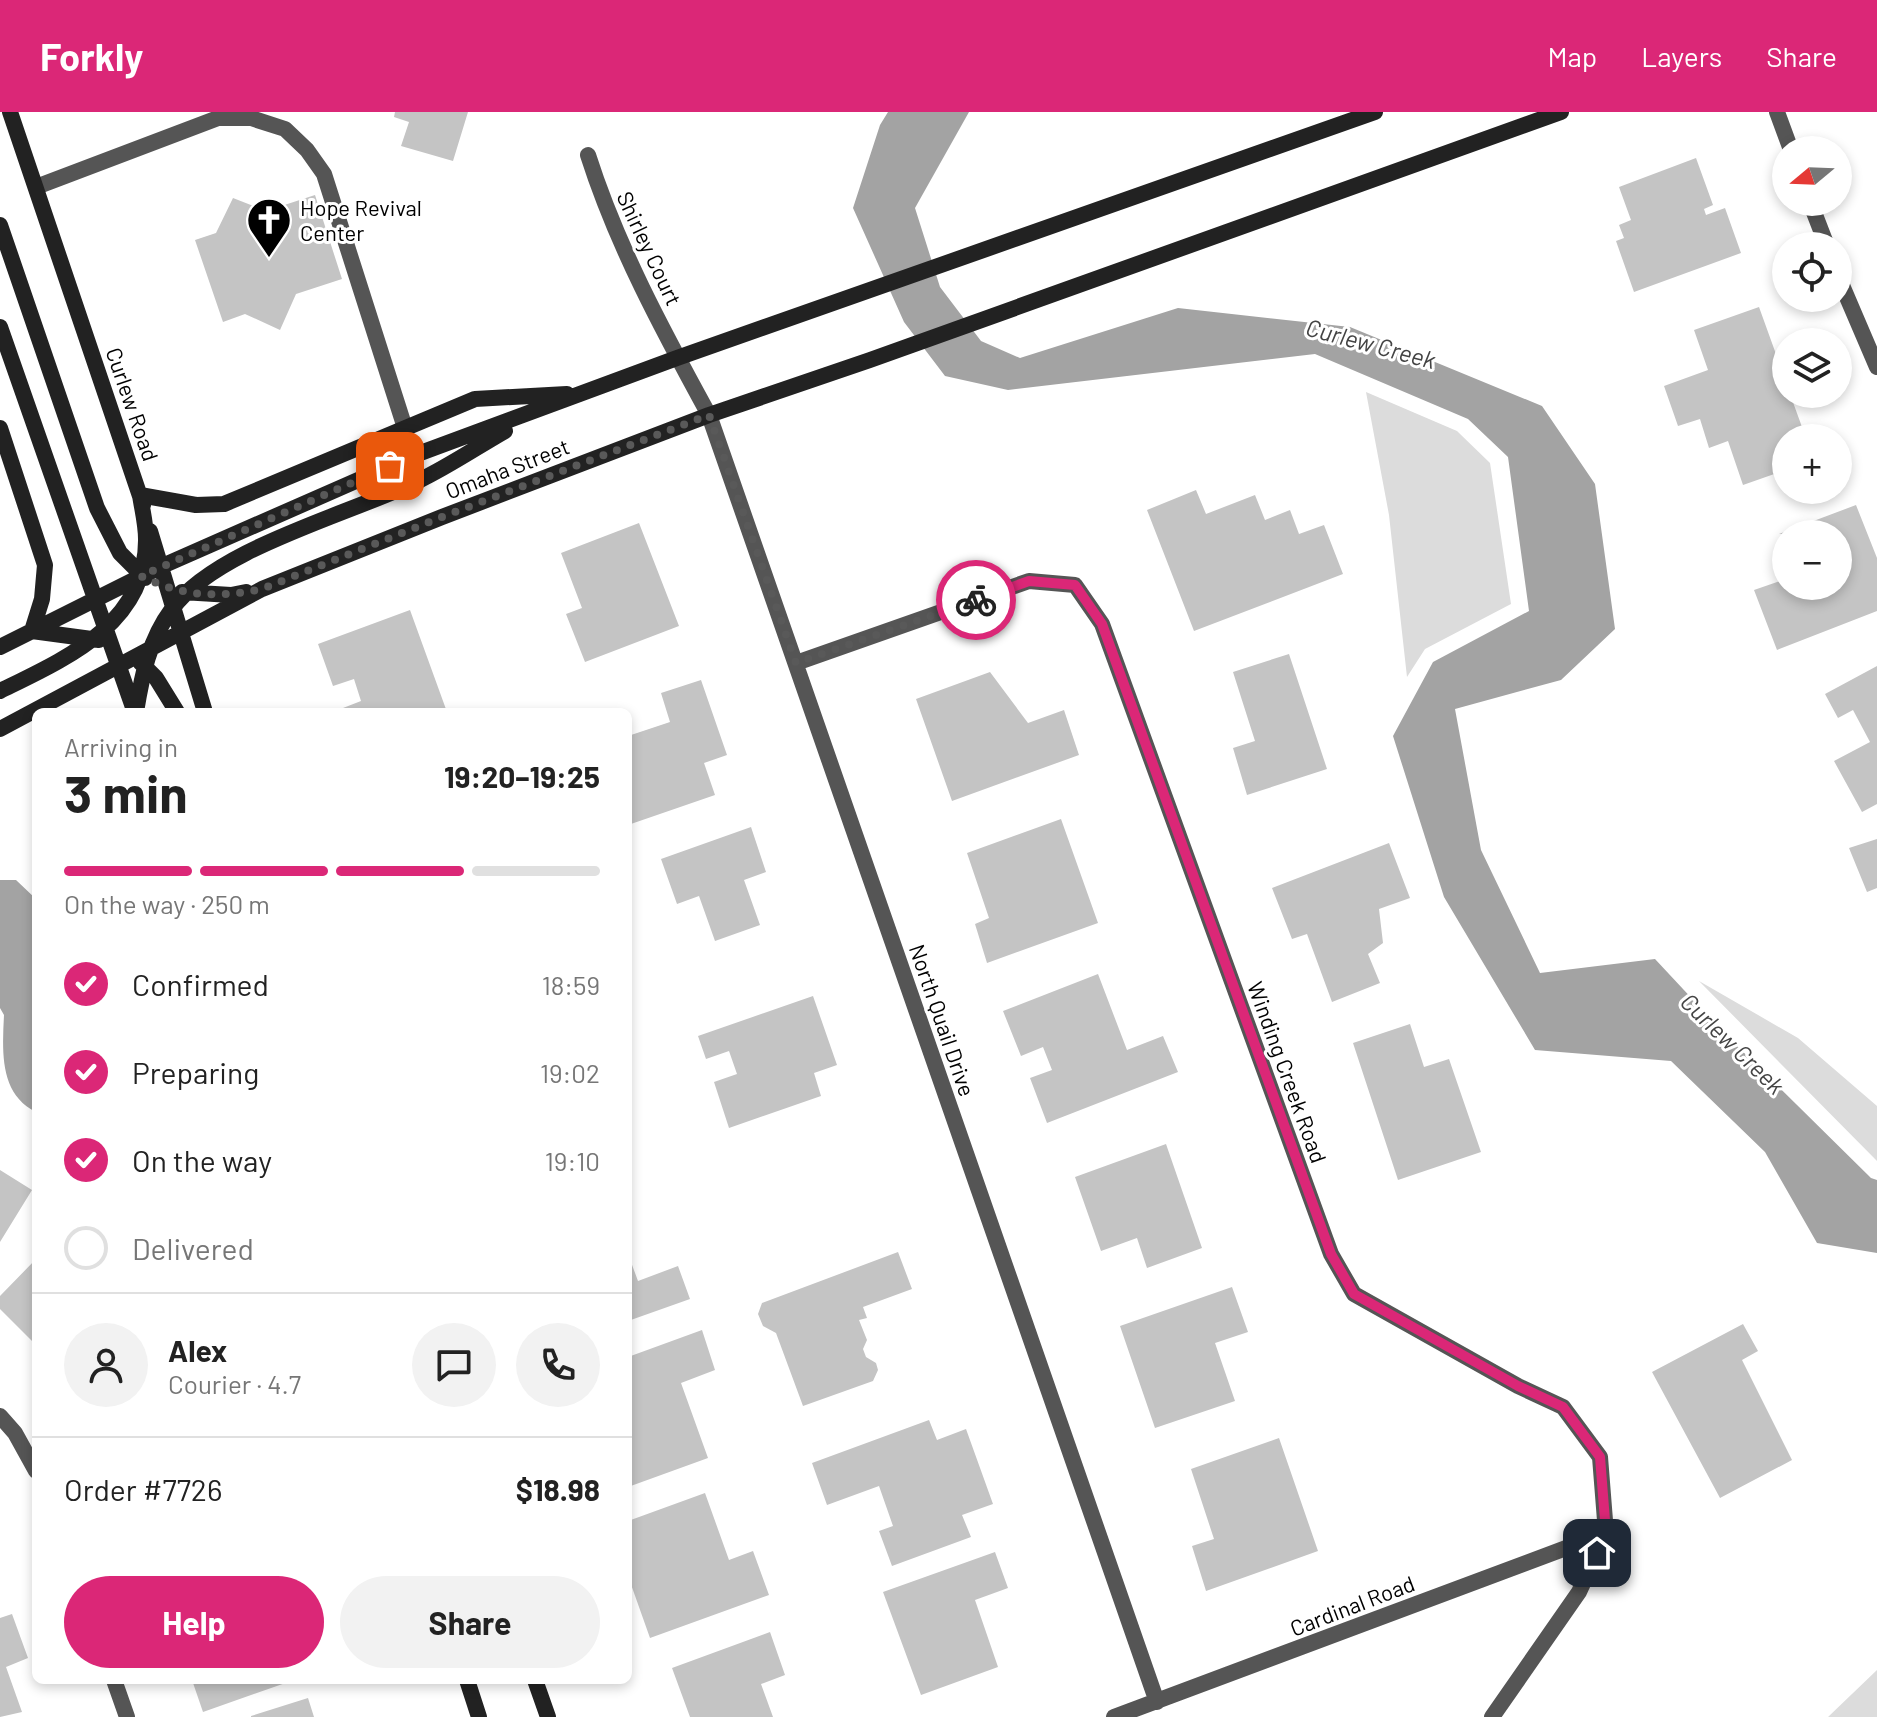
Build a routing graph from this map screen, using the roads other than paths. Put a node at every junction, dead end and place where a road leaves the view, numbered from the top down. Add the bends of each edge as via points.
1 (10, 112) edge
2 (1375, 112) edge
3 (1777, 112) edge
4 (1556, 113) edge
5 (1786, 136) edge
6 (588, 155) dead end
7 (36, 187) junction
8 (0, 225) edge
9 (1852, 309) edge
10 (0, 327) edge
11 (677, 358) junction
12 (1877, 367) edge
13 (586, 393) junction
14 (544, 408) junction
15 (709, 415) junction
16 (0, 428) edge
17 (405, 428) junction
18 (140, 495) junction
19 (160, 567) junction
20 (141, 576) junction
21 (166, 589) junction
22 (262, 589) junction
23 (187, 594) junction
24 (95, 600) junction
25 (172, 608) junction
26 (32, 631) junction
27 (180, 632) junction
28 (103, 637) junction
29 (0, 647) edge
30 (143, 658) junction
31 (796, 663) junction
32 (119, 667) junction
33 (0, 691) edge
34 (40, 708) edge
35 (134, 708) edge
36 (136, 708) edge
37 (175, 708) edge
38 (204, 708) edge
39 (32, 712) edge
40 (0, 729) edge
41 (0, 1416) edge
42 (32, 1464) edge
43 (1606, 1533) junction
44 (115, 1684) edge
45 (468, 1684) edge
46 (536, 1684) edge
47 (1157, 1702) junction
48 (127, 1717) edge
49 (479, 1717) edge
50 (548, 1717) edge
51 (1114, 1717) edge
52 (1492, 1717) edge

1 - 7 main road, Curlew Road
2 - 11 main road, Omaha Street
3 - 5 street
4 - 15 main road, Omaha Street
6 - 11 street, Shirley Court via 606,209
7 - 17 street via 218,118 251,118 285,129 324,174
7 - 18 main road, Curlew Road
8 - 20 main road via 97,508 120,553
9 - 12 street
10 - 24 main road
11 - 13 main road, Omaha Street
11 - 15 street, North Quail Drive
13 - 14 main road, Omaha Street
13 - 17 main road via 475,399
14 - 19 main road, Omaha Street via 415,455
14 - 23 main road via 420,480 246,554 203,578
15 - 22 main road, Omaha Street
15 - 31 street, North Quail Drive
16 - 26 main road via 45,565
17 - 18 main road via 224,504
18 - 19 main road, Curlew Road
18 - 20 main road via 146,539
19 - 20 main road, Omaha Street
19 - 21 main road, Curlew Road
20 - 21 main road
20 - 24 main road, Omaha Street
20 - 28 main road via 126,608
21 - 23 main road
21 - 25 main road, Curlew Road
22 - 23 main road
22 - 27 main road, Omaha Street
23 - 25 main road
24 - 26 main road, Omaha Street
24 - 28 main road
25 - 27 main road, Curlew Road
25 - 30 main road
26 - 28 main road
26 - 29 main road, Omaha Street
27 - 30 main road, Omaha Street
27 - 38 main road, Curlew Road
28 - 30 main road
28 - 32 main road
28 - 33 main road
30 - 32 main road, Omaha Street
30 - 36 main road
30 - 37 main road
31 - 43 street, Winding Creek Road via 1029,581 1075,585 1102,624 1331,1254 1354,1294 1563,1407 1600,1457
31 - 47 street, North Quail Drive
32 - 34 main road, Omaha Street
32 - 35 main road
39 - 40 main road, Omaha Street
41 - 42 street
43 - 47 street, Cardinal Road
43 - 52 street, Winding Creek Road via 1579,1592
44 - 48 street
45 - 49 main road
46 - 50 main road
47 - 51 street, Cardinal Road

